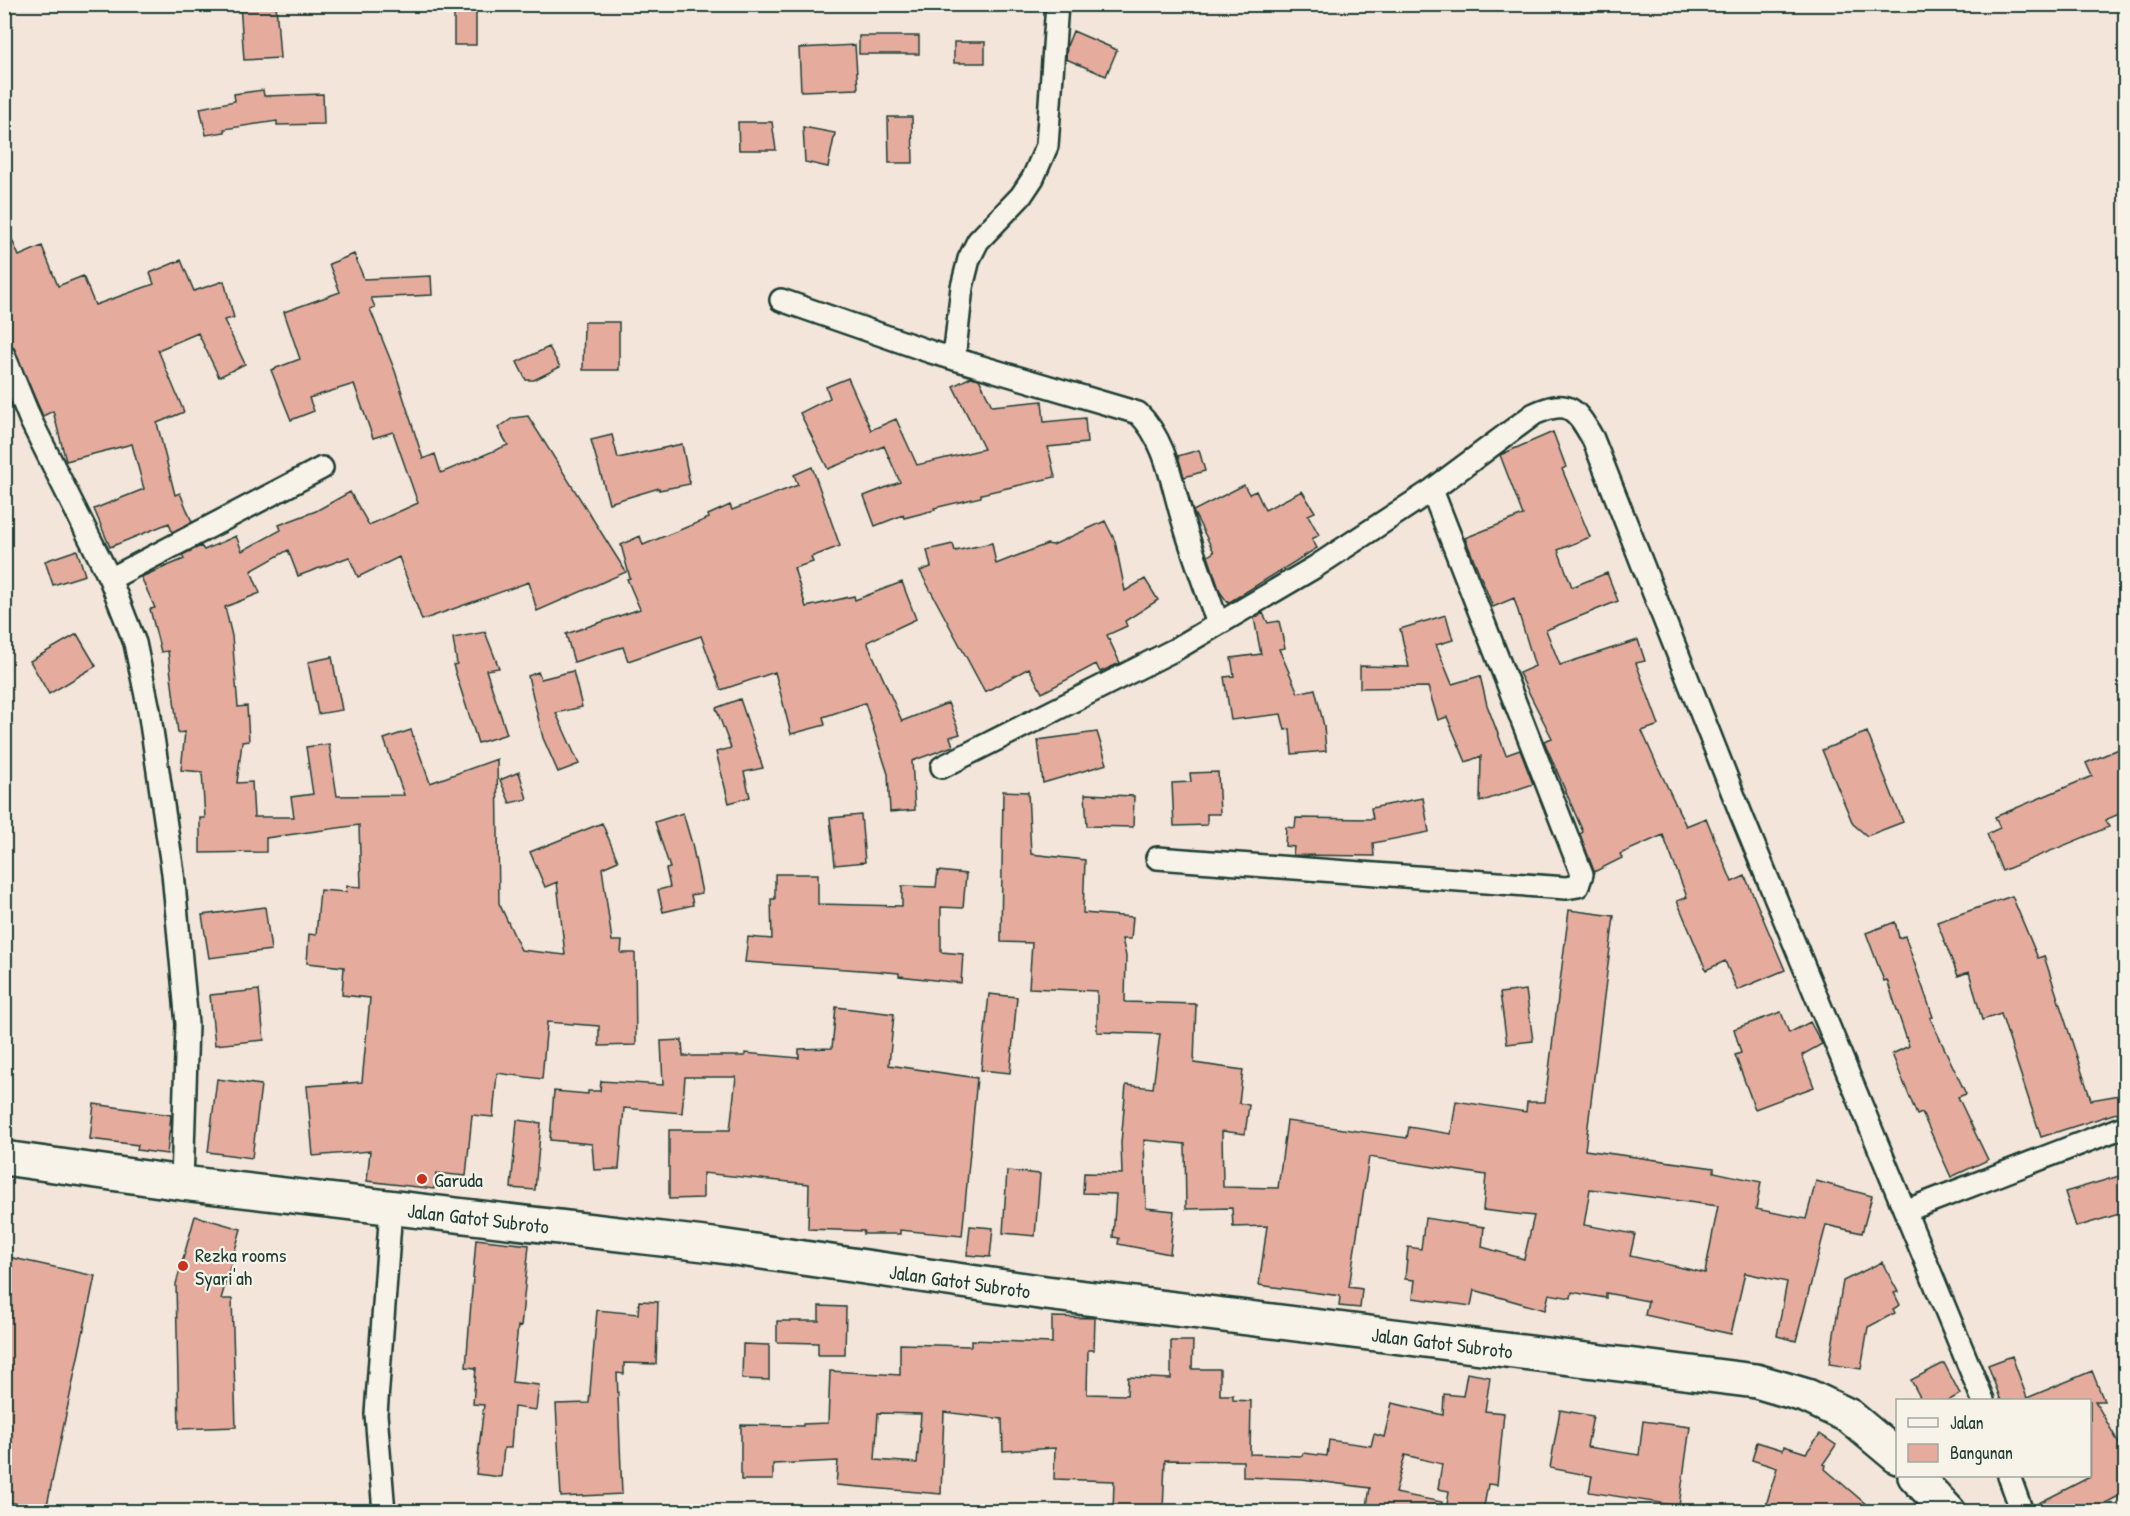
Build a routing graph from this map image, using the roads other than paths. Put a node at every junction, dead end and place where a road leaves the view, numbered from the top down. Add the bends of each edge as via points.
1 (1057, 4) edge
2 (781, 300) dead end
3 (4, 354) edge
4 (954, 359) junction
5 (322, 468) dead end
6 (1432, 490) junction
7 (110, 579) junction
8 (1218, 624) junction
9 (942, 767) dead end
10 (1157, 858) dead end
11 (2126, 1126) edge
12 (4, 1158) edge
13 (182, 1183) junction
14 (392, 1209) junction
15 (1905, 1211) junction
16 (1982, 1399) edge
17 (1896, 1455) edge
18 (1916, 1477) edge
19 (2009, 1477) edge
20 (384, 1512) edge
21 (1949, 1512) edge
22 (2022, 1512) edge

1 - 4 street via 1047,146 1021,196 978,241 969,259
2 - 4 street
3 - 7 street via 31,421
4 - 8 street via 1138,413 1149,423 1161,446
5 - 7 street
6 - 8 street via 1315,567
6 - 10 street via 1582,874 1578,886
6 - 15 street via 1534,414 1554,405 1568,407 1580,415
7 - 13 street via 135,643 147,699 173,873 188,1024
8 - 9 street
11 - 15 street
12 - 13 highway, Jalan Gatot Subroto
13 - 14 highway, Jalan Gatot Subroto
14 - 17 highway, Jalan Gatot Subroto via 713,1245 1046,1293 1756,1381 1807,1396 1849,1416
14 - 20 street via 376,1414
15 - 16 street
18 - 21 highway
19 - 22 street

